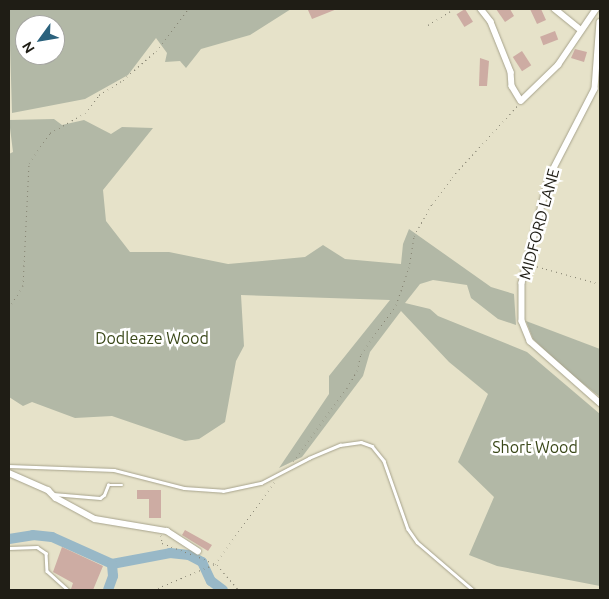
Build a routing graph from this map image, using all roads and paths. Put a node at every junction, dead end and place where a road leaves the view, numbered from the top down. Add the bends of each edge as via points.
1 (188, 9) edge
2 (454, 9) edge
3 (481, 9) edge
4 (555, 9) edge
5 (596, 9) edge
6 (600, 22) edge
7 (428, 25) dead end
8 (580, 28) junction
9 (600, 31) edge
10 (521, 102) junction
11 (529, 264) junction
12 (600, 284) edge
13 (9, 308) edge
14 (600, 403) edge
15 (9, 466) edge
16 (292, 467) junction
17 (9, 474) edge
18 (276, 476) junction
19 (122, 486) dead end
20 (52, 494) junction
21 (161, 530) junction
22 (9, 548) edge
23 (198, 551) dead end
24 (215, 564) junction
25 (68, 590) edge
26 (153, 590) edge
27 (240, 590) edge
28 (473, 590) edge

1 - 13 path via 156,51 123,80 99,95 85,113 50,133 29,163 22,286
2 - 7 path
3 - 10 street via 491,22 511,72 512,86
4 - 8 street
5 - 8 street
6 - 9 street, MIDFORD LANE
8 - 10 street via 558,65
9 - 11 street, MIDFORD LANE via 594,94 551,171
10 - 16 path via 452,177 432,204 414,236 405,284 396,305 361,354 357,371 347,388
11 - 12 path
11 - 14 street, MIDFORD LANE via 522,283 522,321 530,341
15 - 18 lane via 114,470 184,488 223,491 242,489
16 - 18 lane
16 - 28 lane via 340,445 361,442 372,446 384,461 408,529 418,542
17 - 20 street
18 - 24 path via 259,507
19 - 20 lane via 108,484 100,498
20 - 21 street via 95,519
21 - 23 street via 174,534
21 - 24 path via 162,543
22 - 25 lane via 37,547 46,553 48,571
24 - 26 path
24 - 27 path

